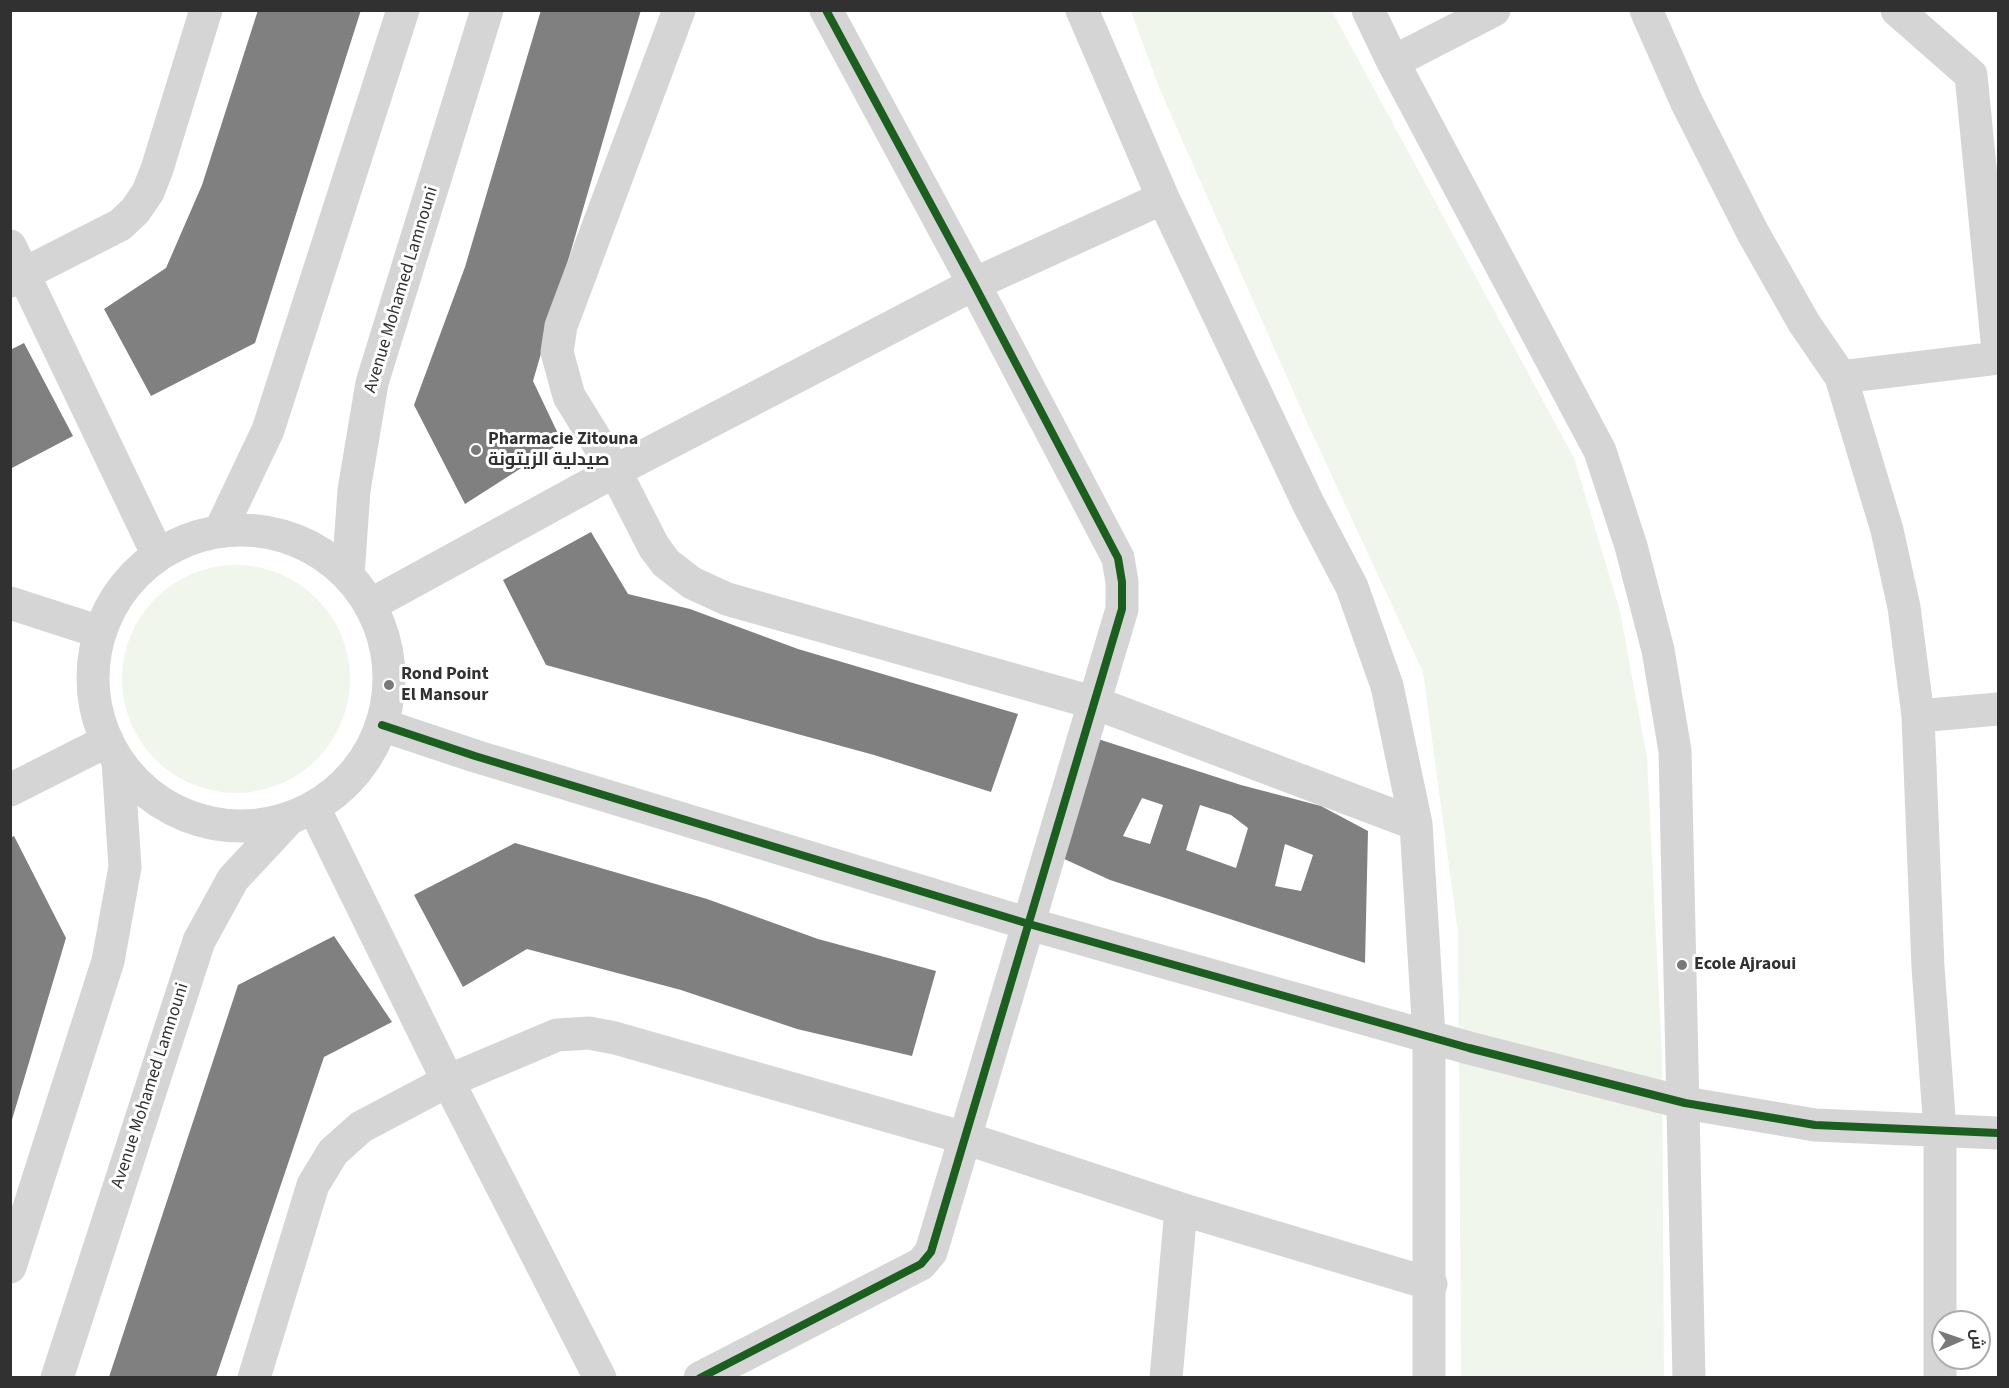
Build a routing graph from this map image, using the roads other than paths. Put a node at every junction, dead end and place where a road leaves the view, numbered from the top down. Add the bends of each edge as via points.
1 (206, 10) edge
2 (403, 10) edge
3 (487, 10) edge
4 (679, 10) edge
5 (826, 10) edge
6 (1082, 10) edge
7 (1368, 10) edge
8 (1494, 10) edge
9 (1646, 10) edge
10 (1897, 10) edge
11 (1393, 62) junction
12 (1985, 73) edge
13 (1163, 198) junction
14 (15, 267) edge
15 (974, 284) junction
16 (1998, 351) edge
17 (1998, 358) edge
18 (1841, 377) junction
19 (615, 471) junction
20 (220, 531) junction
21 (158, 555) junction
22 (348, 575) junction
23 (10, 603) edge
24 (370, 604) junction
25 (100, 632) junction
26 (1095, 703) junction
27 (1998, 709) edge
28 (1918, 716) junction
29 (382, 725) junction
30 (113, 751) junction
31 (10, 790) edge
32 (301, 813) junction
33 (1416, 824) junction
34 (1029, 924) junction
35 (1429, 1036) junction
36 (448, 1081) junction
37 (1685, 1103) junction
38 (1940, 1131) junction
39 (1998, 1133) edge
40 (965, 1138) junction
41 (1181, 1209) junction
42 (10, 1267) edge
43 (1431, 1284) junction
44 (57, 1377) edge
45 (254, 1377) edge
46 (600, 1377) edge
47 (700, 1377) edge
48 (1166, 1377) edge
49 (1429, 1377) edge
50 (1689, 1377) edge
51 (1940, 1377) edge

1 - 14 street via 157,169 135,212 120,225
2 - 20 street via 268,430
3 - 22 street, Avenue Mohamed Lamnouni via 372,383 354,490
4 - 19 street via 561,326 557,352 569,396
5 - 15 street
6 - 13 street
7 - 11 street
8 - 11 street
9 - 18 street via 1687,103 1753,233 1804,323
10 - 12 street
11 - 37 street via 1600,451 1631,546 1658,650 1675,751
12 - 16 street
13 - 15 street
13 - 33 street via 1352,587 1387,686
14 - 21 street
15 - 19 street
15 - 26 street via 1118,558 1122,609
17 - 18 street
18 - 28 street via 1887,530 1904,607
19 - 24 street
19 - 26 street via 654,546 666,563 692,583 727,599
20 - 21 street, Avenue Mohamed Lamnouni via 188,539
20 - 22 street, Avenue Mohamed Lamnouni via 255,530 290,537 321,553
21 - 25 street, Avenue Mohamed Lamnouni via 133,576 114,602
22 - 24 street, Avenue Mohamed Lamnouni
23 - 25 street
24 - 29 street, Avenue Mohamed Lamnouni via 385,643 389,685
25 - 30 street, Avenue Mohamed Lamnouni via 93,669 96,706
26 - 33 street
26 - 34 street
27 - 28 street
28 - 38 street via 1928,967
29 - 32 street, Avenue Mohamed Lamnouni via 366,758 349,779
29 - 34 street
30 - 31 street
30 - 32 street via 151,796 194,819 241,827
30 - 42 street via 125,867 108,961
32 - 36 street
32 - 44 street, Avenue Mohamed Lamnouni via 233,879 199,941
33 - 35 street
34 - 35 street
34 - 40 street
35 - 37 street
35 - 43 street
36 - 40 street via 557,1035 589,1033
36 - 45 street via 361,1127 333,1152 313,1185
36 - 46 street
37 - 38 street via 1815,1125
37 - 50 street
38 - 39 street
38 - 51 street
40 - 41 street
40 - 47 street via 936,1240 921,1264
41 - 43 street
41 - 48 street
43 - 49 street

